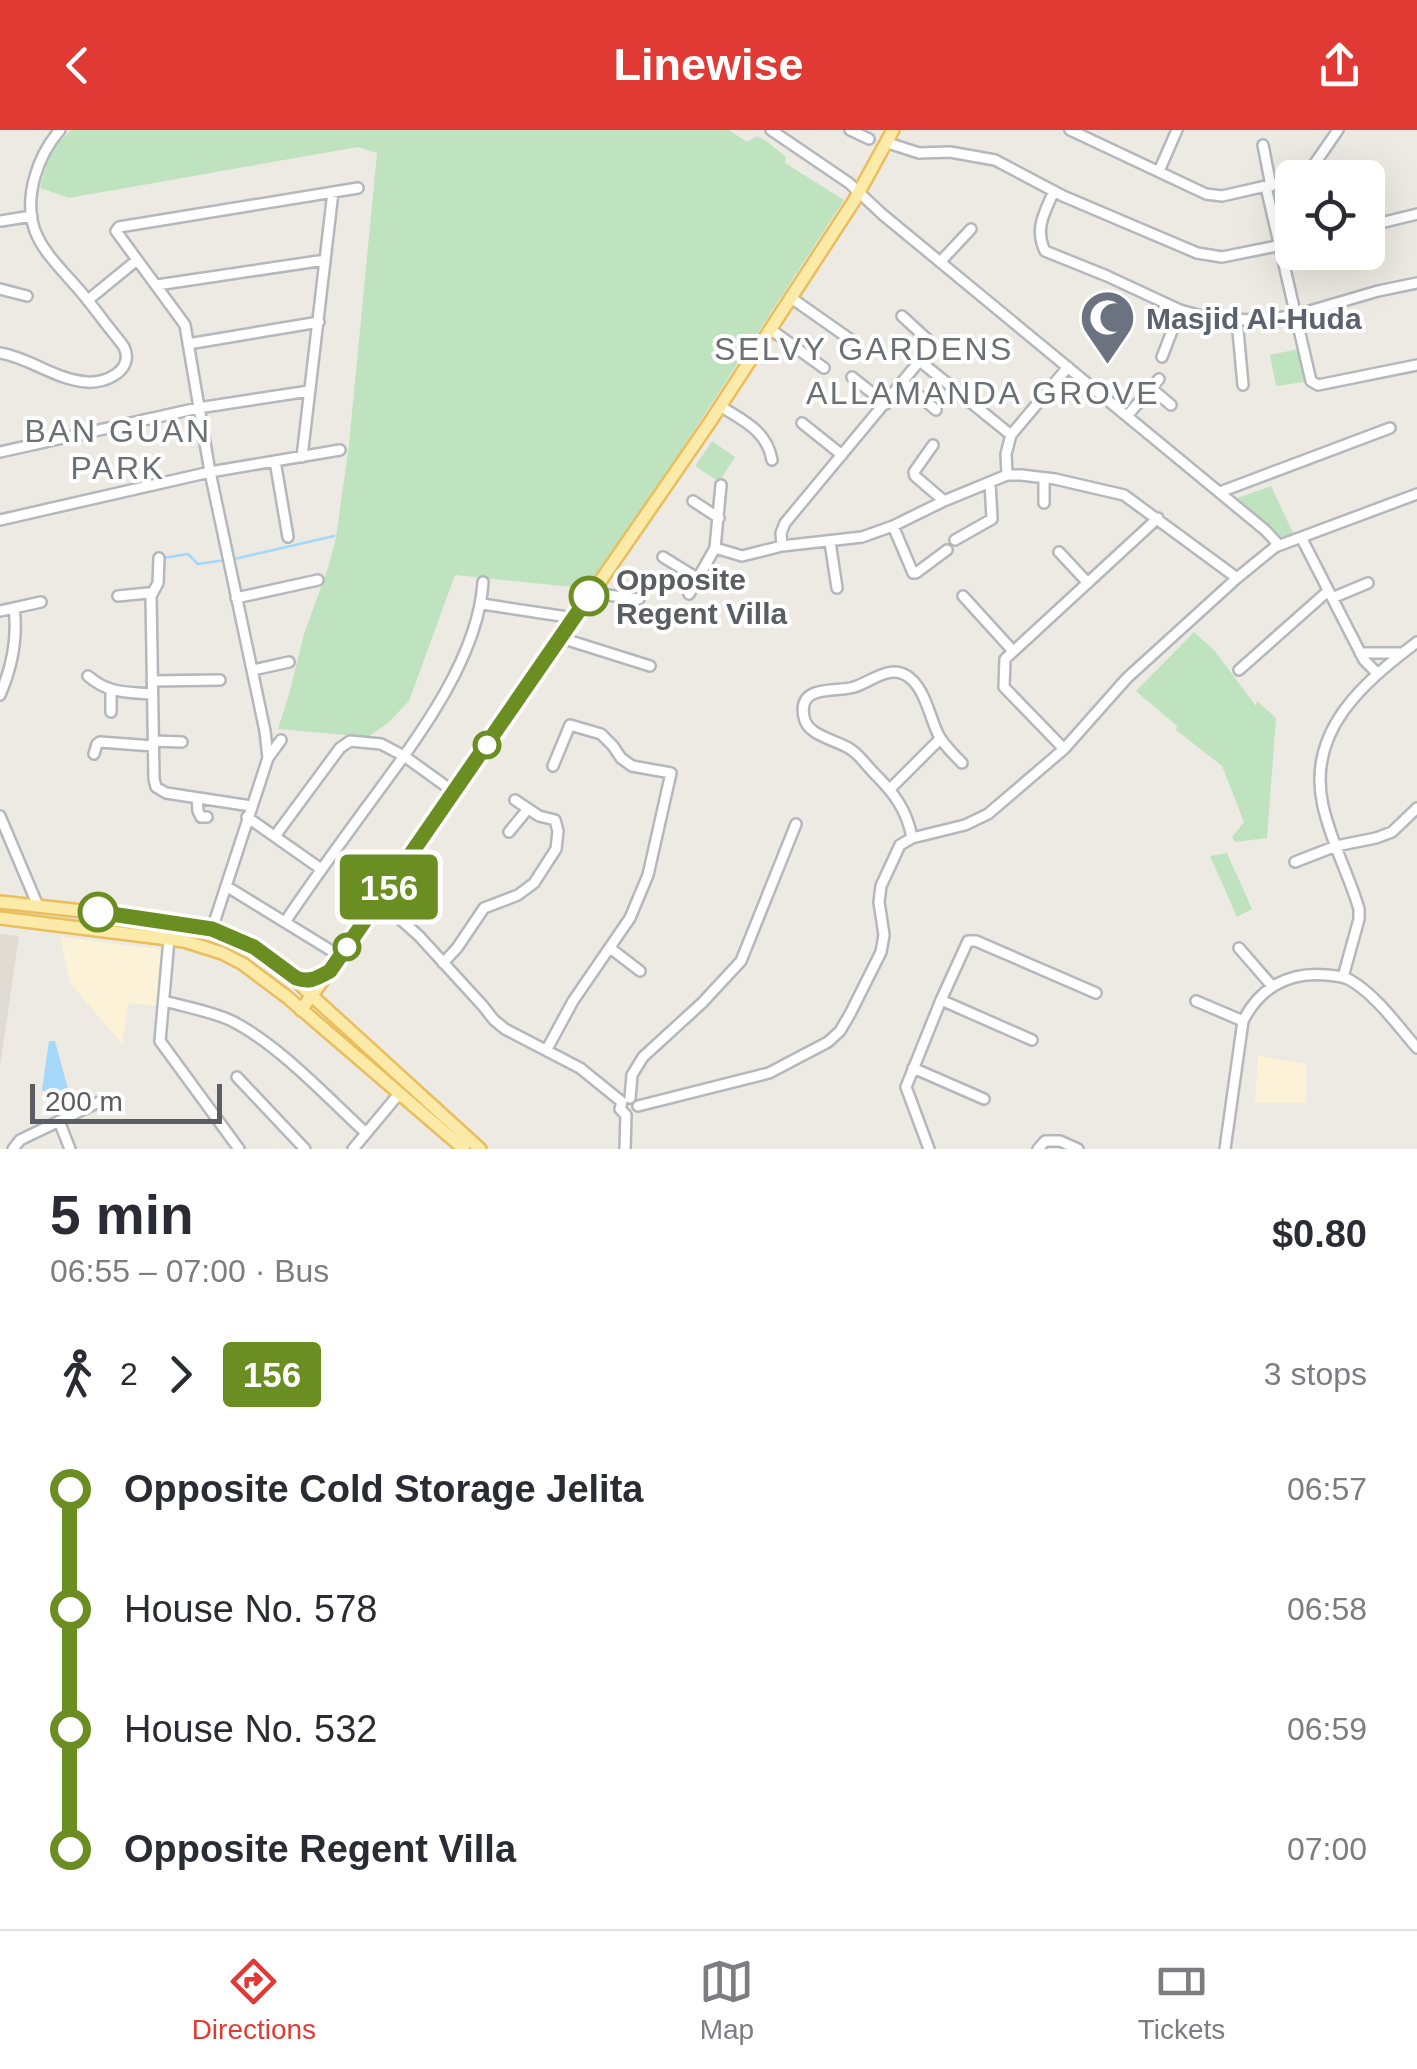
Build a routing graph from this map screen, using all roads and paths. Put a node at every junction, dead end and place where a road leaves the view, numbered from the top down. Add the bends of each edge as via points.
1 (60, 130) edge
2 (771, 130) edge
3 (850, 130) edge
4 (893, 130) edge
5 (1070, 130) edge
6 (1103, 130) edge
7 (1177, 130) edge
8 (1338, 130) edge
9 (869, 140) dead end
10 (888, 143) junction
11 (1098, 143) junction
12 (1263, 145) dead end
13 (1317, 160) edge
14 (1159, 171) junction
15 (1275, 184) edge
16 (1269, 186) junction
17 (358, 188) dead end
18 (1054, 190) junction
19 (333, 192) junction
20 (858, 192) junction
21 (1417, 214) edge
22 (32, 216) junction
23 (1275, 219) edge
24 (1, 221) edge
25 (1385, 222) edge
26 (971, 229) dead end
27 (1275, 247) edge
28 (137, 260) junction
29 (325, 260) junction
30 (941, 262) junction
31 (1286, 270) edge
32 (1417, 283) edge
33 (157, 285) junction
34 (0, 289) edge
35 (27, 296) dead end
36 (790, 297) junction
37 (88, 300) junction
38 (1180, 310) junction
39 (1296, 315) junction
40 (902, 316) dead end
41 (1236, 320) junction
42 (319, 322) junction
43 (770, 328) junction
44 (851, 340) dead end
45 (188, 344) junction
46 (0, 353) edge
47 (1162, 357) dead end
48 (920, 362) junction
49 (1417, 365) edge
50 (1068, 367) junction
51 (824, 368) dead end
52 (852, 377) dead end
53 (1159, 379) dead end
54 (904, 382) junction
55 (1244, 386) dead end
56 (1151, 388) junction
57 (309, 391) junction
58 (886, 404) junction
59 (1171, 405) dead end
60 (720, 406) junction
61 (198, 408) junction
62 (936, 410) dead end
63 (1127, 416) junction
64 (802, 423) dead end
65 (1390, 428) dead end
66 (1011, 435) junction
67 (933, 445) dead end
68 (340, 450) dead end
69 (0, 452) edge
70 (842, 455) junction
71 (302, 456) junction
72 (772, 460) dead end
73 (275, 461) junction
74 (210, 472) junction
75 (1007, 475) junction
76 (1044, 478) junction
77 (990, 482) junction
78 (721, 485) dead end
79 (1030, 492) dead end
80 (1220, 492) junction
81 (1417, 494) edge
82 (693, 501) dead end
83 (944, 501) junction
84 (719, 518) junction
85 (1158, 518) junction
86 (0, 520) edge
87 (893, 526) junction
88 (288, 537) dead end
89 (1302, 539) junction
90 (955, 540) dead end
91 (830, 542) junction
92 (1279, 545) junction
93 (782, 546) junction
94 (715, 548) junction
95 (947, 550) dead end
96 (1059, 552) dead end
97 (663, 557) dead end
98 (158, 558) dead end
99 (697, 578) junction
100 (1237, 578) junction
101 (318, 580) dead end
102 (483, 582) dead end
103 (1088, 583) junction
104 (1368, 584) dead end
105 (837, 588) dead end
106 (591, 593) junction
107 (689, 594) dead end
108 (1330, 594) junction
109 (118, 596) dead end
110 (151, 596) junction
111 (962, 596) dead end
112 (236, 598) junction
113 (639, 598) dead end
114 (41, 602) dead end
115 (482, 604) junction
116 (14, 608) junction
117 (0, 611) edge
118 (574, 618) junction
119 (561, 638) junction
120 (1417, 642) edge
121 (1013, 651) junction
122 (1360, 653) junction
123 (1402, 653) junction
124 (289, 662) dead end
125 (650, 666) dead end
126 (252, 670) junction
127 (1239, 670) dead end
128 (1377, 674) junction
129 (88, 676) dead end
130 (220, 680) dead end
131 (152, 681) junction
132 (111, 690) junction
133 (152, 694) junction
134 (0, 695) edge
135 (111, 712) dead end
136 (940, 739) junction
137 (281, 740) dead end
138 (182, 742) dead end
139 (153, 743) junction
140 (1064, 748) junction
141 (94, 754) dead end
142 (404, 756) junction
143 (268, 758) junction
144 (962, 764) dead end
145 (553, 766) dead end
146 (890, 789) junction
147 (454, 792) junction
148 (197, 798) junction
149 (515, 800) dead end
150 (251, 806) junction
151 (1417, 808) edge
152 (527, 810) junction
153 (0, 816) edge
154 (207, 817) dead end
155 (248, 818) junction
156 (796, 824) dead end
157 (509, 832) dead end
158 (275, 836) junction
159 (912, 838) junction
160 (1336, 846) junction
161 (1295, 862) dead end
162 (321, 869) junction
163 (226, 886) junction
164 (380, 901) junction
165 (0, 902) edge
166 (38, 906) junction
167 (0, 918) edge
168 (145, 919) junction
169 (285, 922) junction
170 (212, 929) junction
171 (169, 939) junction
172 (610, 948) junction
173 (1239, 948) dead end
174 (340, 956) junction
175 (444, 962) junction
176 (640, 970) dead end
177 (330, 971) junction
178 (1342, 977) junction
179 (296, 978) junction
180 (1272, 986) junction
181 (1096, 993) dead end
182 (312, 995) junction
183 (940, 1000) junction
184 (164, 1001) junction
185 (1196, 1001) dead end
186 (301, 1010) junction
187 (1243, 1021) junction
188 (1032, 1040) dead end
189 (1417, 1048) edge
190 (547, 1049) junction
191 (913, 1068) junction
192 (237, 1077) dead end
193 (398, 1095) junction
194 (984, 1099) dead end
195 (98, 1102) dead end
196 (630, 1102) junction
197 (59, 1120) junction
198 (366, 1132) junction
199 (459, 1144) edge
200 (1042, 1145) edge
201 (13, 1149) edge
202 (70, 1149) edge
203 (239, 1149) edge
204 (305, 1149) edge
205 (353, 1149) edge
206 (480, 1149) edge
207 (626, 1149) edge
208 (928, 1149) edge
209 (1078, 1149) edge
210 (1225, 1149) edge

1 - 22 street via 40,164
2 - 20 street
3 - 9 street
4 - 10 main road
5 - 11 street
6 - 11 street
7 - 14 street
8 - 13 street
10 - 18 street via 919,153 995,160
10 - 20 main road
11 - 14 street
12 - 16 street
14 - 16 street via 1213,196
15 - 16 street
16 - 23 street
17 - 19 street
18 - 27 street via 1197,253 1222,257
18 - 38 street via 1040,220 1045,250
19 - 28 street via 118,227 116,234
19 - 29 street
20 - 30 street
20 - 36 main road
21 - 25 street
22 - 24 street
22 - 37 street via 48,253
26 - 30 street
28 - 33 street
28 - 37 street
29 - 33 street
29 - 42 street
30 - 50 street
31 - 39 street
32 - 39 street
33 - 45 street via 183,319
34 - 35 street
36 - 43 main road
36 - 44 street
37 - 46 street via 124,348 125,362 114,376 82,382
38 - 41 street
38 - 47 street
39 - 41 street
39 - 49 street via 1311,381 1318,386
40 - 48 street via 929,344
41 - 55 street
42 - 45 street
42 - 57 street
43 - 51 street
43 - 60 main road
45 - 61 street
48 - 54 street
48 - 66 street
50 - 63 street
50 - 66 street
52 - 58 street
53 - 56 street
54 - 58 street
54 - 62 street
56 - 59 street
56 - 63 street
57 - 61 street
57 - 71 street
58 - 70 street
60 - 72 street via 757,429
60 - 106 main road
61 - 69 street
61 - 74 street
63 - 80 street
64 - 70 street
65 - 80 street
66 - 75 street
67 - 83 street via 914,472
68 - 71 street
70 - 93 street via 786,523
71 - 73 street
73 - 74 street
73 - 88 street
74 - 86 street
74 - 112 street
75 - 76 street
75 - 77 street
76 - 79 street via 1044,498
76 - 85 street via 1124,496
77 - 83 street
77 - 90 street via 992,519
78 - 84 street
80 - 92 street
81 - 89 street
82 - 84 street
83 - 87 street
84 - 94 street
85 - 100 street
85 - 103 street
87 - 91 street
87 - 95 street via 913,573
89 - 92 street
89 - 108 street
91 - 93 street
91 - 105 street
92 - 100 street
93 - 94 street via 742,556
94 - 99 street
96 - 103 street
97 - 99 street
98 - 110 street
99 - 107 street
100 - 140 street via 1128,678
101 - 112 street
102 - 115 street
103 - 121 street
104 - 108 street
106 - 113 street
106 - 118 main road
108 - 122 street
108 - 127 street
109 - 110 street
110 - 131 street
111 - 121 street
112 - 126 street
114 - 116 street
115 - 118 street
115 - 142 street via 444,696
116 - 117 street
116 - 134 street via 14,652
118 - 119 main road
119 - 125 street
119 - 147 main road
120 - 123 street
121 - 140 street via 1004,662 1004,687
122 - 123 street
122 - 128 street
123 - 128 street
124 - 126 street
126 - 143 street
128 - 160 street via 1325,742 1323,805
129 - 132 street
130 - 131 street
131 - 133 street
132 - 133 street
132 - 135 street
133 - 139 street
136 - 144 street
136 - 146 street
136 - 146 street via 917,686 901,673 812,694 806,724 851,749
137 - 143 street
138 - 139 street
139 - 141 street via 100,742
139 - 148 street via 158,790
140 - 159 street via 988,814
142 - 147 street
142 - 158 street via 376,742 344,743
142 - 162 street
143 - 150 street
145 - 172 street via 570,725 601,734 632,766 671,773 648,875
146 - 159 street via 906,812
147 - 164 main road
148 - 150 street
148 - 154 street via 201,817
149 - 152 street
150 - 155 street
151 - 160 street via 1392,832
152 - 157 street
152 - 175 street via 556,820 556,849 534,883 484,908
153 - 166 street
155 - 158 street
155 - 163 street
156 - 196 street via 741,962 643,1057 632,1075
158 - 162 street
159 - 196 street via 900,845 882,880 883,944 835,1036 769,1072
160 - 161 street
160 - 178 street via 1359,910
162 - 169 street
163 - 169 street
163 - 170 street
164 - 174 main road
164 - 175 street
165 - 166 main road
166 - 168 main road
167 - 171 main road
168 - 170 main road
168 - 171 main road
169 - 174 street
170 - 179 main road via 254,947
171 - 184 street
171 - 186 main road via 243,964
172 - 176 street
172 - 190 street
173 - 180 street
174 - 177 main road
175 - 190 street via 494,1020
177 - 179 main road via 314,980
177 - 182 main road
178 - 180 street via 1306,974
178 - 189 street via 1376,1002
179 - 182 main road
180 - 187 street
181 - 183 street via 973,940
182 - 186 main road
182 - 199 main road
183 - 188 street
183 - 191 street
184 - 198 street via 254,1034
184 - 203 street via 163,1047
185 - 187 street
186 - 193 main road
187 - 210 street
190 - 196 street
191 - 194 street
191 - 208 street via 906,1091
192 - 204 street
193 - 198 street
193 - 199 main road
195 - 197 street
196 - 207 street via 621,1110
197 - 201 street
197 - 202 street
198 - 205 street
199 - 206 main road
200 - 209 street

